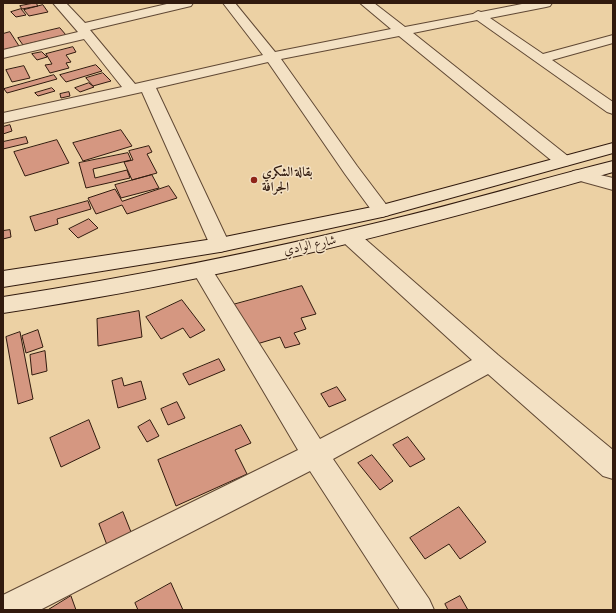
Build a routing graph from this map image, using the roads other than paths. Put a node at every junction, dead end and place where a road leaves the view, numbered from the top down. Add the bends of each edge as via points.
1 (59, 3) edge
2 (187, 3) edge
3 (229, 3) edge
4 (366, 3) edge
5 (486, 3) edge
6 (546, 3) edge
7 (501, 11) junction
8 (478, 15) junction
9 (401, 30) junction
10 (84, 31) junction
11 (613, 39) edge
12 (3, 54) edge
13 (272, 57) junction
14 (540, 59) junction
15 (139, 88) junction
16 (613, 109) edge
17 (3, 118) edge
18 (613, 148) edge
19 (563, 161) junction
20 (613, 166) edge
21 (579, 175) junction
22 (613, 184) edge
23 (382, 211) junction
24 (350, 237) junction
25 (220, 245) junction
26 (202, 270) junction
27 (3, 279) edge
28 (3, 305) edge
29 (490, 362) junction
30 (315, 455) junction
31 (613, 467) edge
32 (7, 610) edge
33 (418, 610) edge

1 - 10 street
2 - 10 street
3 - 13 street
4 - 9 street
5 - 7 street
6 - 7 street
7 - 8 street
8 - 9 street
8 - 14 street
9 - 13 street
9 - 19 street
10 - 12 street
10 - 15 street
11 - 14 street
13 - 15 street
13 - 23 street
14 - 16 street
15 - 17 street
15 - 25 street
18 - 19 street, شارع الوادي
19 - 23 street, شارع الوادي
20 - 21 street, شارع الوادي
21 - 22 street
21 - 24 street, شارع الوادي
23 - 25 street, شارع الوادي
24 - 26 street, شارع الوادي
24 - 29 street
25 - 27 street, شارع الوادي
26 - 28 street, شارع الوادي via 56,298
26 - 30 street
29 - 30 street
29 - 31 street
30 - 32 street
30 - 33 street

